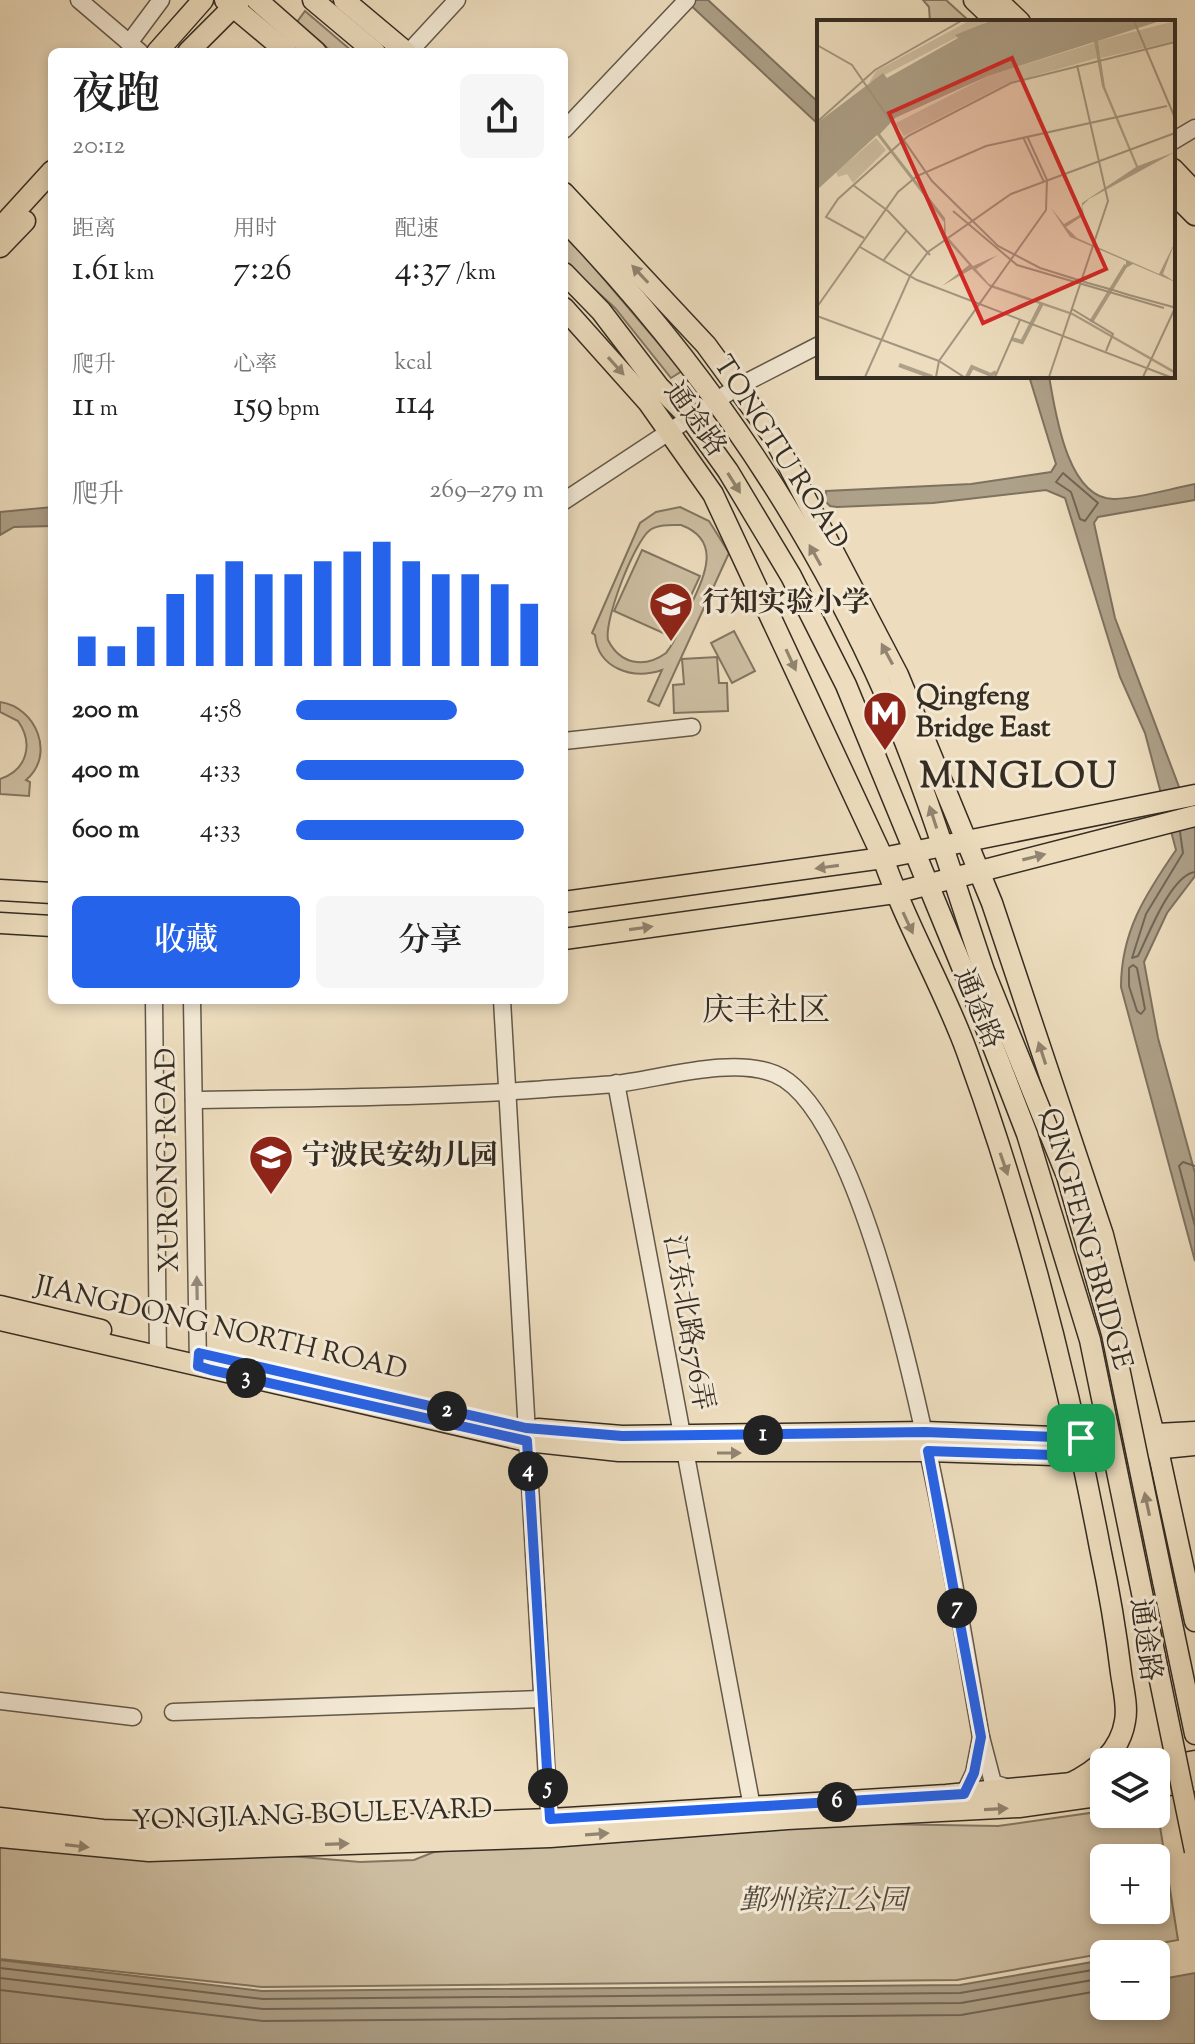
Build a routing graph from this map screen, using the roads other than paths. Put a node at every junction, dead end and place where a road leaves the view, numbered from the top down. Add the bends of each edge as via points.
1 (79, 0) edge
2 (161, 0) edge
3 (203, 0) edge
4 (257, 0) edge
5 (313, 0) edge
6 (344, 0) edge
7 (457, 0) edge
8 (974, 0) edge
9 (997, 0) edge
10 (233, 2) edge
11 (684, 4) edge
12 (995, 20) edge
13 (1018, 20) edge
14 (134, 47) edge
15 (161, 48) edge
16 (192, 48) edge
17 (283, 48) edge
18 (311, 48) edge
19 (370, 48) edge
20 (403, 48) edge
21 (412, 48) edge
22 (568, 126) edge
23 (1195, 128) edge
24 (1175, 140) edge
25 (1175, 171) edge
26 (1195, 192) edge
27 (1175, 195) edge
28 (41, 197) edge
29 (568, 197) edge
30 (1195, 215) edge
31 (568, 224) edge
32 (0, 228) edge
33 (0, 247) edge
34 (568, 277) edge
35 (568, 312) edge
36 (817, 346) edge
37 (737, 387) junction
38 (713, 402) junction
39 (690, 418) junction
40 (668, 431) junction
41 (568, 498) edge
42 (692, 727) dead end
43 (568, 741) edge
44 (1186, 797) edge
45 (1192, 817) edge
46 (968, 840) junction
47 (942, 846) junction
48 (915, 852) junction
49 (883, 858) junction
50 (979, 870) junction
51 (953, 877) junction
52 (928, 884) junction
53 (0, 890) edge
54 (48, 893) edge
55 (895, 893) junction
56 (568, 901) edge
57 (0, 923) edge
58 (48, 926) edge
59 (568, 938) edge
60 (976, 975) junction
61 (154, 1004) edge
62 (192, 1004) edge
63 (502, 1004) edge
64 (616, 1083) junction
65 (506, 1092) junction
66 (194, 1100) junction
67 (0, 1306) edge
68 (0, 1320) edge
69 (158, 1351) junction
70 (198, 1360) junction
71 (1195, 1432) edge
72 (526, 1434) junction
73 (926, 1442) junction
74 (1156, 1442) junction
75 (683, 1445) junction
76 (1195, 1445) edge
77 (1082, 1447) junction
78 (1195, 1621) edge
79 (540, 1699) junction
80 (0, 1701) edge
81 (173, 1712) dead end
82 (133, 1717) dead end
83 (1195, 1734) edge
84 (981, 1737) junction
85 (1195, 1761) edge
86 (1170, 1765) edge
87 (1195, 1781) edge
88 (1090, 1782) edge
89 (1067, 1785) junction
90 (1170, 1785) edge
91 (1018, 1790) junction
92 (964, 1794) junction
93 (1090, 1797) edge
94 (752, 1807) junction
95 (0, 1818) edge
96 (550, 1828) junction
97 (0, 1837) edge
98 (1195, 1851) edge

1 - 14 street
2 - 14 street
3 - 15 main road
4 - 18 main road
5 - 19 main road
6 - 20 main road
7 - 21 street
8 - 12 main road
9 - 13 main road
10 - 16 main road
10 - 17 main road
11 - 22 street
23 - 24 street
25 - 26 main road
27 - 30 main road
28 - 32 main road
28 - 33 main road
37 -> 29 main road, 通途路 via 706,345
31 - 38 main road, TONGTU ROAD via 691,366
34 - 39 main road, TONGTU ROAD
35 -> 40 main road, 通途路
36 - 37 street
37 - 38 street
46 -> 37 main road, 通途路 via 898,675 774,438
38 - 39 street
47 -> 38 main road, TONGTU ROAD via 886,697 840,600 750,449
39 - 40 street
39 -> 48 main road, TONGTU ROAD via 791,576 846,685
40 - 41 street
40 -> 49 main road, 通途路 via 713,494
42 - 43 street
44 - 46 main road
50 -> 45 main road
46 - 47 main road
46 - 50 main road, 通途路
47 - 48 main road
47 - 51 main road, TONGTU ROAD
48 - 49 main road
48 - 52 main road, TONGTU ROAD
49 - 55 main road, 通途路
49 -> 56 main road
50 - 51 main road
74 -> 50 main road, 通途路 via 1103,1235
51 - 52 main road
51 - 60 main road, TONGTU ROAD
52 - 55 main road
52 - 60 main road, TONGTU ROAD
53 - 54 main road
59 -> 55 main road
55 -> 77 main road, 通途路 via 966,1049 1029,1237
57 - 58 main road
83 -> 60 main road, QINGFENG BRIDGE, bridge via 1112,1334 1067,1176
60 - 98 main road, QINGFENG BRIDGE, bridge via 1090,1340
61 - 69 street, XURONG ROAD
62 - 66 street, XURONG ROAD
63 - 65 street
64 - 65 street
64 - 73 street via 733,1067 779,1076 810,1101 831,1135 871,1234
64 - 75 street, 江东北路576弄
65 - 66 street
65 - 72 street
70 -> 66 street, XURONG ROAD
67 - 69 main road, JIANGDONG NORTH ROAD
68 - 69 main road, JIANGDONG NORTH ROAD
69 - 70 main road, JIANGDONG NORTH ROAD
70 - 72 main road, JIANGDONG NORTH ROAD
71 - 74 main road, JIANGDONG NORTH ROAD
72 - 75 main road, JIANGDONG NORTH ROAD via 622,1436
72 - 79 street
73 - 75 main road, JIANGDONG NORTH ROAD
73 - 77 main road, JIANGDONG NORTH ROAD
73 - 84 street
74 - 76 main road
74 - 77 main road, JIANGDONG NORTH ROAD
74 - 78 main road, 通途路
75 - 94 street, 江东北路576弄
77 - 89 main road, 通途路 via 1114,1617 1126,1720 1106,1759
79 - 81 street
79 - 96 street
80 - 82 street
84 - 91 street via 993,1783
84 - 92 street
85 - 86 main road
87 - 90 main road
88 - 89 main road, YONGJIANG BOULEVARD
89 - 91 main road, YONGJIANG BOULEVARD
91 - 92 main road, YONGJIANG BOULEVARD
92 - 94 main road, YONGJIANG BOULEVARD
96 -> 93 main road, YONGJIANG BOULEVARD via 1019,1807
94 - 96 main road, YONGJIANG BOULEVARD
95 - 96 main road, YONGJIANG BOULEVARD via 186,1833
97 -> 96 main road, YONGJIANG BOULEVARD via 149,1851

